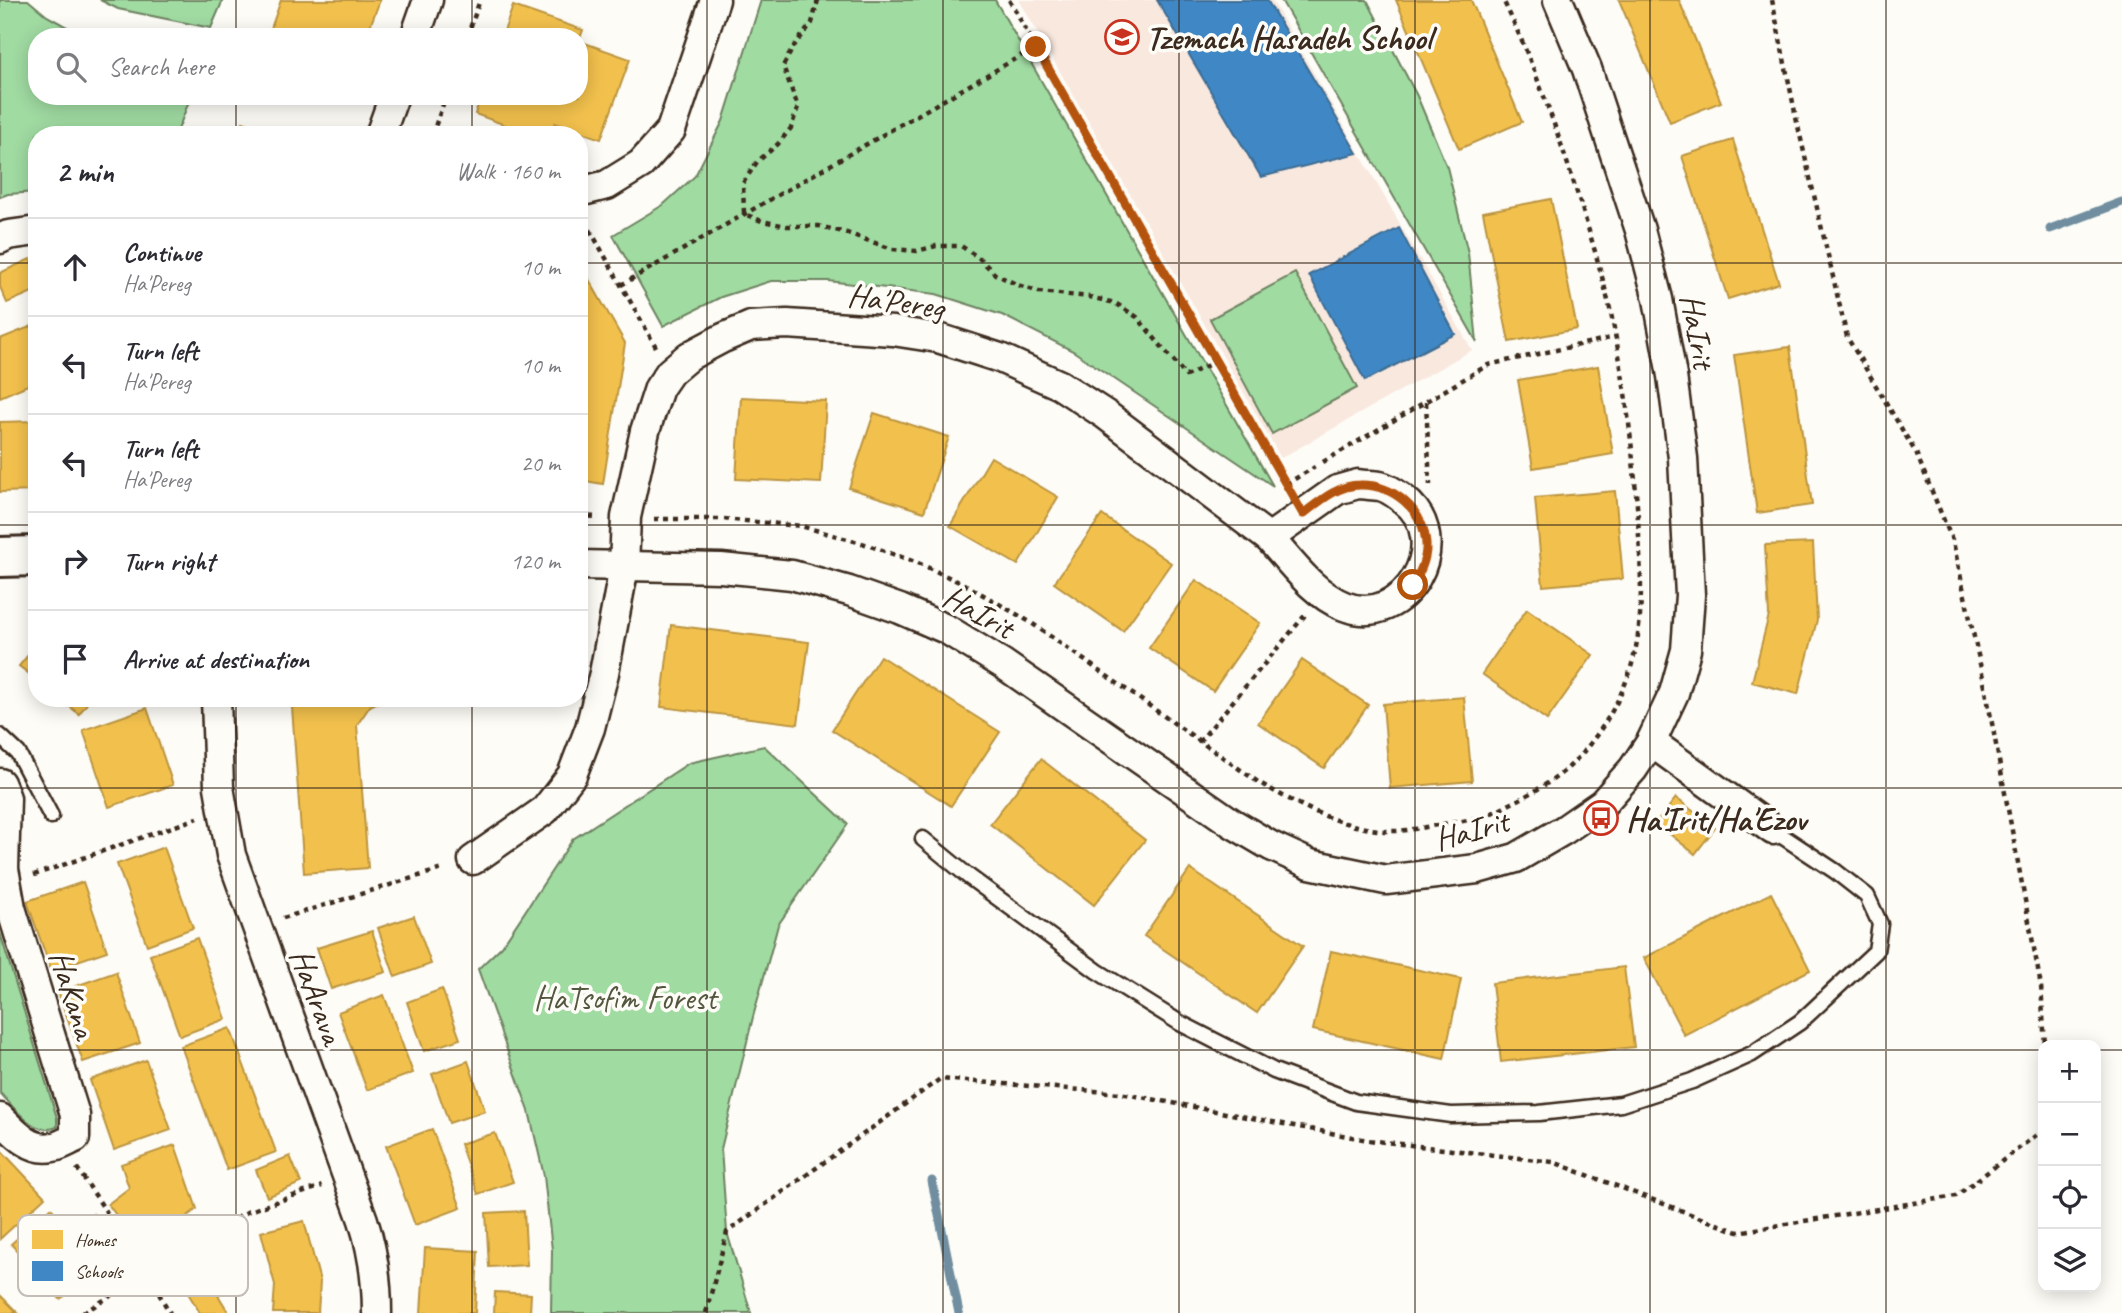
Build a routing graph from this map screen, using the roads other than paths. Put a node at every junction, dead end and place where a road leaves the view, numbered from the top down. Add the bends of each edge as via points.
1 (428, 0) edge
2 (715, 0) edge
3 (1558, 0) edge
4 (418, 28) edge
5 (391, 105) edge
6 (383, 126) edge
7 (588, 190) edge
8 (28, 232) edge
9 (0, 239) edge
10 (1269, 538) junction
11 (28, 556) edge
12 (0, 557) edge
13 (588, 565) edge
14 (624, 567) junction
15 (216, 707) edge
16 (0, 736) edge
17 (1651, 743) junction
18 (0, 783) edge
19 (51, 817) dead end
20 (1773, 830) joint
21 (923, 839) dead end
22 (473, 860) road end
23 (0, 1118) edge
24 (377, 1313) edge

1 - 4 street
2 - 7 street via 671,130 641,164 607,185
3 - 17 street, HaIrit via 1587,69 1640,230 1658,299 1684,458 1690,596 1686,650 1674,694
5 - 6 street
8 - 9 street
10 - 10 street, Ha'Pereg via 1322,595 1346,607 1367,610 1388,604 1413,585 1423,566 1426,544 1410,505 1381,486 1358,484 1337,490
10 - 14 street, Ha'Pereg via 1060,386 1000,358 938,338 787,324 751,326 723,338 689,356 659,388 626,517
11 - 12 street
13 - 14 street, HaIrit
14 - 17 street, HaIrit via 721,568 792,575 900,609 946,629 1003,664 1171,783 1271,846 1310,864 1386,880 1477,869 1516,858 1603,803
14 - 22 street, Ha'Pereg via 593,717 572,775 545,810
15 - 24 street, HaArava via 219,787 231,855 370,1243
16 - 19 lane via 18,754
17 - 20 street
18 - 23 street, HaKana via 6,799 6,884 75,1115 75,1138 54,1147 36,1147
20 - 21 lane via 1867,897 1880,924 1876,951 1800,1022 1752,1054 1692,1081 1622,1104 1539,1113 1451,1115 1356,1102 1274,1071 1180,1023 1097,971

